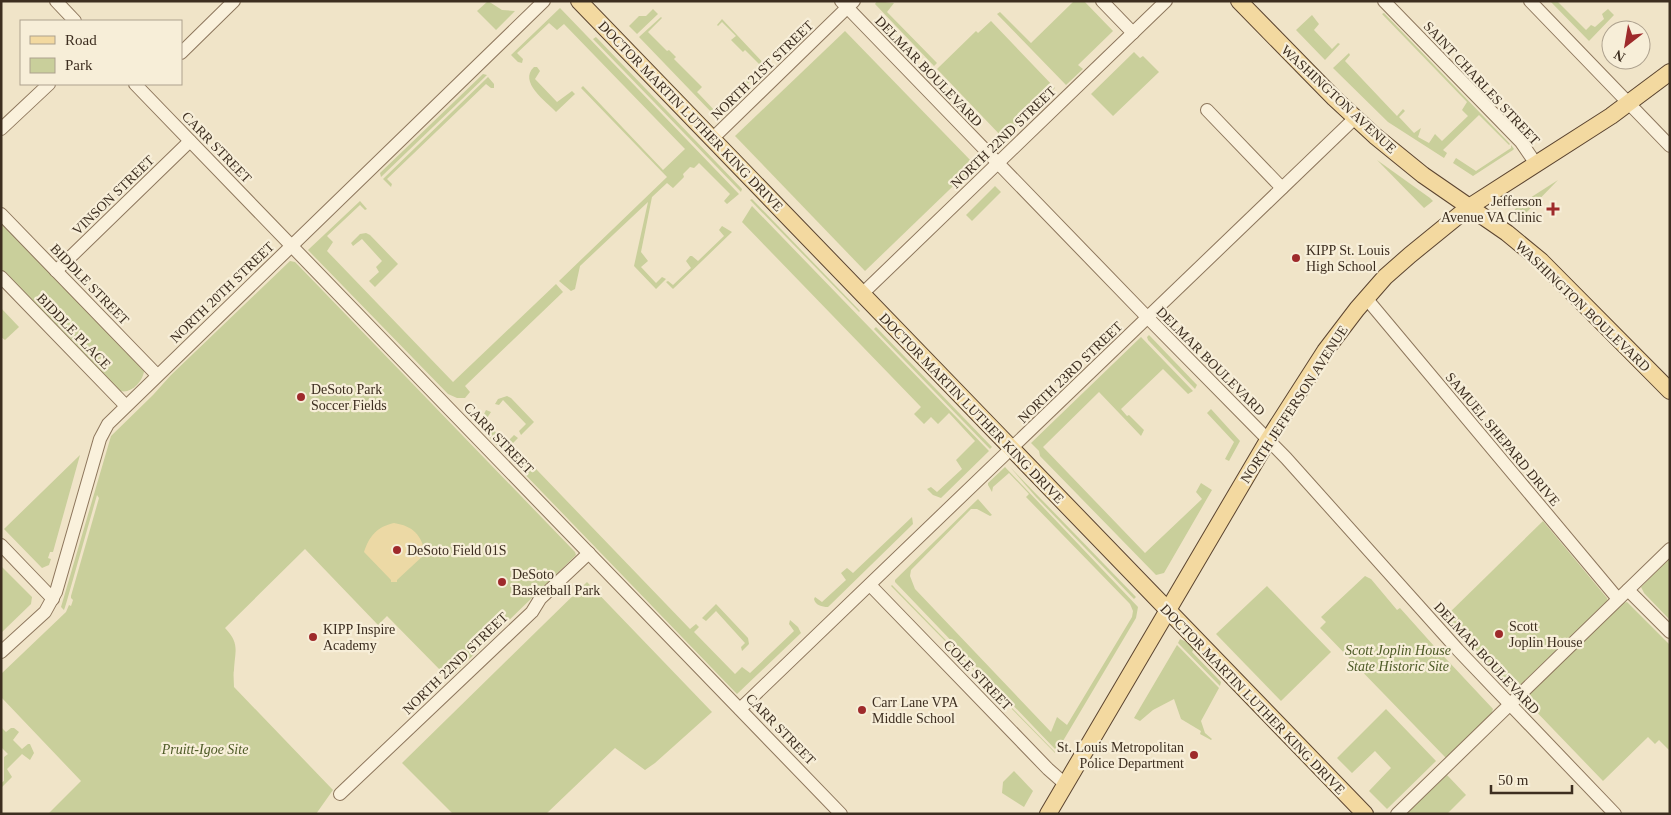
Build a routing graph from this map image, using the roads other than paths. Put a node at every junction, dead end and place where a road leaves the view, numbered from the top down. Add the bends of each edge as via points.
1 (56, 1) edge
2 (234, 1) edge
3 (544, 1) edge
4 (579, 1) edge
5 (1102, 1) edge
6 (1166, 1) edge
7 (1239, 1) edge
8 (1530, 1) edge
9 (847, 3) edge
10 (1389, 3) edge
11 (74, 20) edge
12 (1133, 33) junction
13 (182, 52) edge
14 (1670, 72) edge
15 (48, 85) edge
16 (142, 86) edge
17 (1628, 104) junction
18 (1206, 110) dead end
19 (1355, 118) junction
20 (1, 129) edge
21 (712, 138) junction
22 (190, 141) junction
23 (1670, 146) edge
24 (998, 163) junction
25 (1536, 164) junction
26 (1282, 188) junction
27 (1470, 207) junction
28 (1, 214) edge
29 (292, 246) junction
30 (56, 270) junction
31 (1, 278) edge
32 (862, 294) junction
33 (1366, 298) junction
34 (1148, 318) junction
35 (157, 375) junction
36 (1670, 391) edge
37 (126, 406) junction
38 (1268, 440) junction
39 (1012, 449) junction
40 (1, 545) edge
41 (1670, 549) edge
42 (589, 553) junction
43 (870, 585) junction
44 (1628, 590) junction
45 (53, 599) junction
46 (1618, 599) junction
47 (1168, 610) junction
48 (1670, 632) edge
49 (1, 652) edge
50 (1509, 704) junction
51 (740, 709) junction
52 (1065, 784) junction
53 (340, 794) dead end
54 (841, 814) edge
55 (1048, 814) edge
56 (1365, 814) edge
57 (1397, 814) edge
58 (1615, 814) edge

1 - 11 street
2 - 13 street
3 - 29 street, NORTH 20TH STREET
4 - 21 main road, DOCTOR MARTIN LUTHER KING DRIVE
5 - 12 street
6 - 12 street, NORTH 22ND STREET
7 - 19 main road, WASHINGTON AVENUE
8 - 17 street
9 - 21 street, NORTH 21ST STREET
9 - 24 street, DELMAR BOULEVARD
10 - 25 street, SAINT CHARLES STREET via 1521,142
12 - 24 street, NORTH 22ND STREET
14 - 17 main road, NORTH JEFFERSON AVENUE
15 - 20 street
16 - 22 street, CARR STREET
17 - 23 street
17 - 25 main road, NORTH JEFFERSON AVENUE
18 - 26 street
19 - 26 street, NORTH 23RD STREET
19 - 27 main road, WASHINGTON AVENUE via 1399,156
21 - 32 main road, DOCTOR MARTIN LUTHER KING DRIVE
22 - 29 street, CARR STREET
22 - 30 street, VINSON STREET
24 - 32 street, NORTH 22ND STREET
24 - 34 street, DELMAR BOULEVARD
25 - 27 main road, NORTH JEFFERSON AVENUE
26 - 34 street, NORTH 23RD STREET
27 - 33 main road, NORTH JEFFERSON AVENUE via 1410,255
27 - 36 main road, WASHINGTON BOULEVARD via 1541,261
28 - 30 street, BIDDLE STREET
29 - 35 street, NORTH 20TH STREET
29 - 42 street, CARR STREET
30 - 35 street, BIDDLE STREET
31 - 37 street, BIDDLE PLACE
32 - 39 main road, DOCTOR MARTIN LUTHER KING DRIVE
33 - 38 main road, NORTH JEFFERSON AVENUE via 1325,351
33 - 46 street, SAMUEL SHEPARD DRIVE
34 - 38 street, DELMAR BOULEVARD
34 - 39 street, NORTH 23RD STREET
35 - 37 street, NORTH 20TH STREET
37 - 45 street, NORTH 20TH STREET via 103,432
38 - 47 main road, NORTH JEFFERSON AVENUE
38 - 50 street, DELMAR BOULEVARD
39 - 43 street, NORTH 23RD STREET
39 - 47 main road, DOCTOR MARTIN LUTHER KING DRIVE
40 - 45 street
41 - 44 street
42 - 51 street, CARR STREET
42 - 53 street, NORTH 22ND STREET via 540,599 532,612
43 - 51 street, NORTH 23RD STREET
43 - 52 street, COLE STREET
44 - 46 street
44 - 48 street
45 - 49 street, NORTH 20TH STREET via 45,612
46 - 50 street
47 - 52 main road, NORTH JEFFERSON AVENUE
47 - 56 main road, DOCTOR MARTIN LUTHER KING DRIVE
50 - 57 street
50 - 58 street, DELMAR BOULEVARD
51 - 54 street, CARR STREET
52 - 55 main road, NORTH JEFFERSON AVENUE

